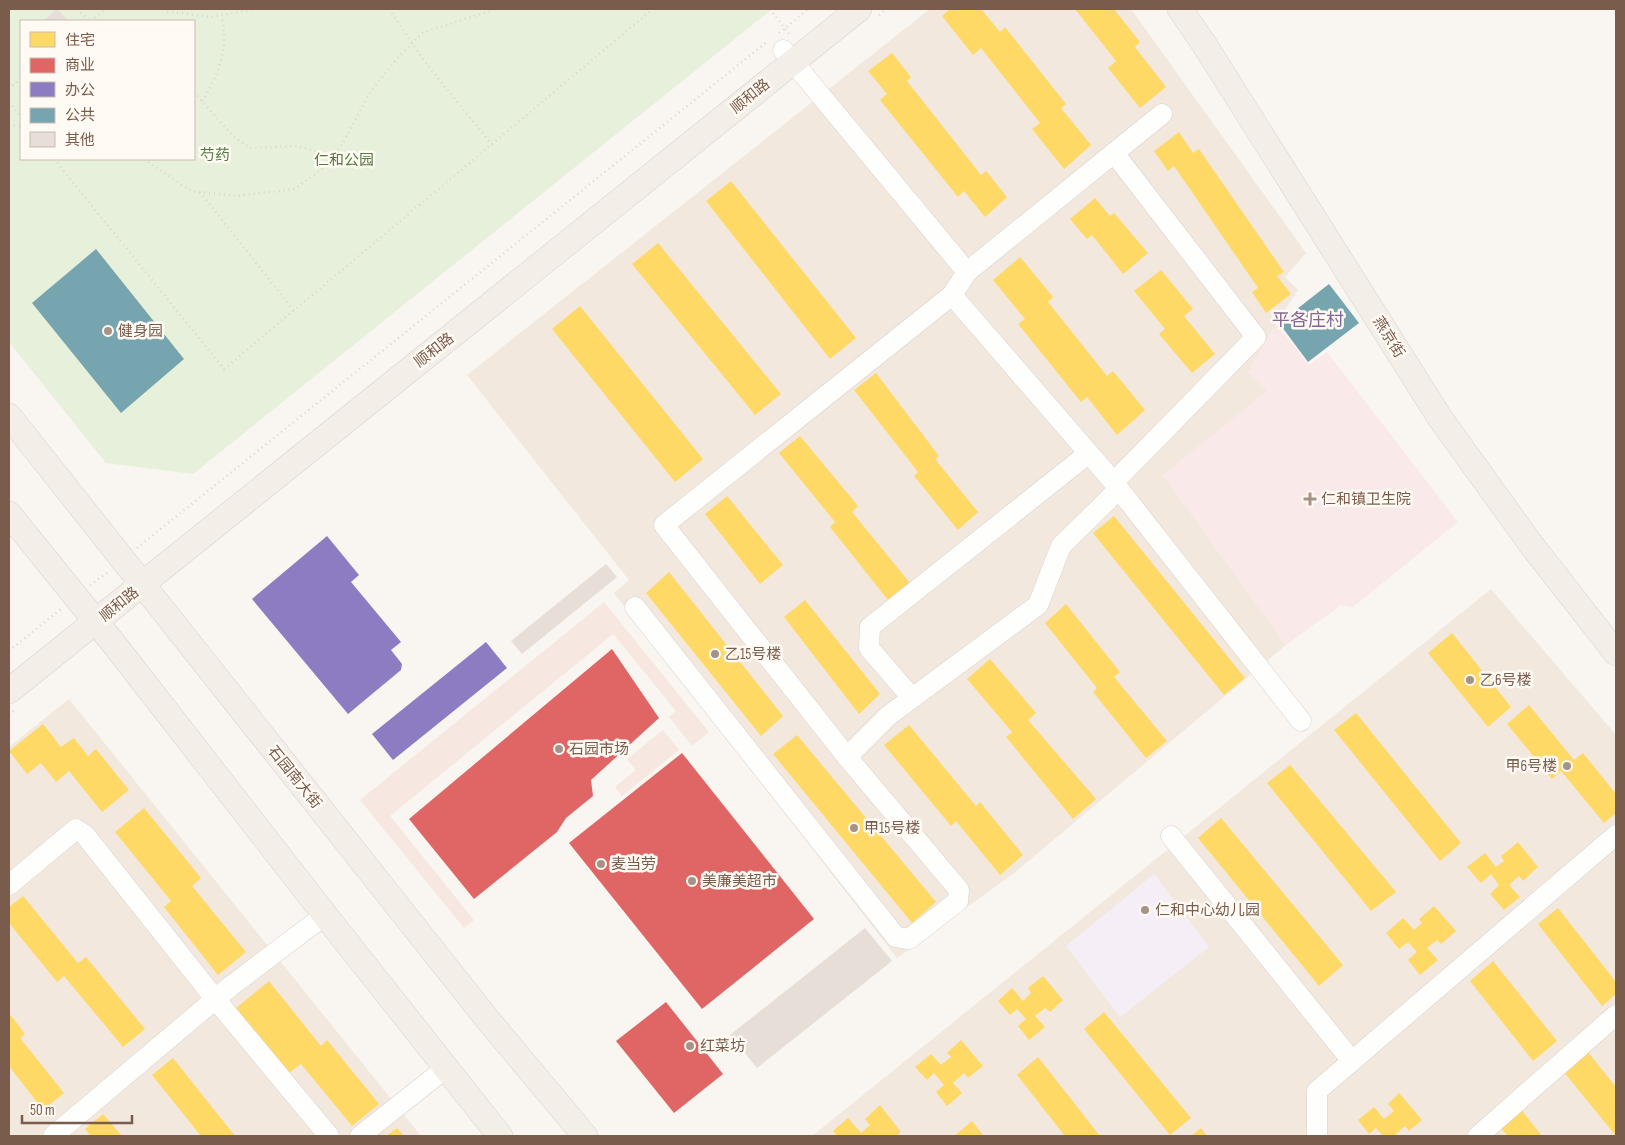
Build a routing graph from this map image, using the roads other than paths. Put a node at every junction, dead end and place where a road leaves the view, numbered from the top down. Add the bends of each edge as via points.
1 (833, 9) edge
2 (859, 9) edge
3 (1180, 9) edge
4 (783, 43) junction
5 (1162, 114) dead end
6 (1114, 153) junction
7 (967, 272) junction
8 (952, 295) junction
9 (9, 416) edge
10 (1089, 453) junction
11 (1117, 485) junction
12 (9, 514) edge
13 (133, 572) junction
14 (635, 607) dead end
15 (86, 609) junction
16 (1616, 653) edge
17 (9, 672) edge
18 (9, 691) edge
19 (912, 698) junction
20 (1301, 721) dead end
21 (847, 757) junction
22 (1616, 835) edge
23 (1171, 836) dead end
24 (9, 885) edge
25 (324, 915) junction
26 (216, 1000) junction
27 (1616, 1015) edge
28 (1352, 1061) junction
29 (446, 1068) junction
30 (53, 1136) edge
31 (329, 1136) edge
32 (360, 1136) edge
33 (500, 1136) edge
34 (585, 1136) edge
35 (1317, 1136) edge
36 (1478, 1136) edge

1 - 4 main road, 顺和路
2 - 4 main road, 顺和路
3 - 16 main road, 燕京街 via 1440,418 1530,543
4 - 7 street
4 - 13 main road, 顺和路 via 308,450
5 - 6 street
6 - 7 street
6 - 11 street via 1256,337
7 - 8 street
8 - 10 street
8 - 21 street via 664,525
9 - 13 main road, 石园南大街
10 - 11 street
10 - 19 street via 870,627 869,648
11 - 19 street via 1062,546 1038,605
11 - 20 street
12 - 15 main road
13 - 15 main road, 顺和路
13 - 34 main road, 石园南大街 via 488,1020
14 - 21 street via 896,937 910,939 958,901 959,890
15 - 17 main road, 顺和路
15 - 18 main road, 顺和路
15 - 25 main road
19 - 21 street via 888,716
22 - 28 street
23 - 28 street
24 - 26 street via 76,829 85,835
25 - 26 street
25 - 29 main road
26 - 30 street
26 - 31 street
27 - 36 street
28 - 35 street via 1317,1091
29 - 32 street
29 - 33 main road

